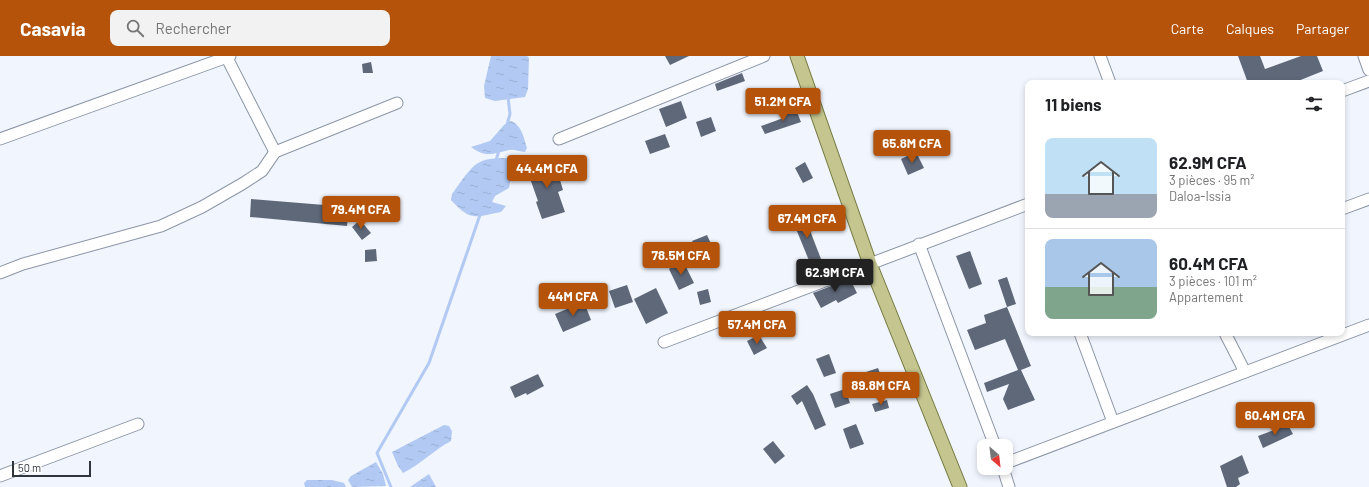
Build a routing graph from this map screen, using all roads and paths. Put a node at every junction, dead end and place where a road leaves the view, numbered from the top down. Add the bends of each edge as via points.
1 (228, 56) edge
2 (764, 56) edge
3 (1100, 56) edge
4 (1364, 56) edge
5 (798, 57) edge
6 (1369, 70) edge
7 (1109, 80) edge
8 (1369, 81) edge
9 (1345, 90) edge
10 (397, 103) dead end
11 (0, 139) edge
12 (559, 139) dead end
13 (275, 152) junction
14 (1369, 199) edge
15 (1025, 205) edge
16 (1345, 208) edge
17 (919, 244) junction
18 (870, 264) junction
19 (0, 273) edge
20 (1369, 325) edge
21 (1345, 334) edge
22 (1081, 336) edge
23 (1227, 336) edge
24 (1340, 336) edge
25 (664, 342) dead end
26 (1245, 372) junction
27 (1113, 422) junction
28 (138, 424) dead end
29 (992, 439) edge
30 (1013, 460) edge
31 (1005, 475) edge
32 (0, 476) edge
33 (960, 487) edge
34 (1009, 487) edge

1 - 11 street
1 - 13 street
2 - 12 street
3 - 7 street
4 - 6 street
5 - 18 main road
8 - 9 street
10 - 13 street
13 - 19 street via 262,171 242,184 202,207 161,226 23,264
14 - 16 street
15 - 17 street
17 - 18 street
17 - 29 street
18 - 25 street
18 - 33 main road
20 - 21 street
22 - 27 street
23 - 26 street
24 - 26 street
26 - 27 street
27 - 30 street
28 - 32 street
31 - 34 street

